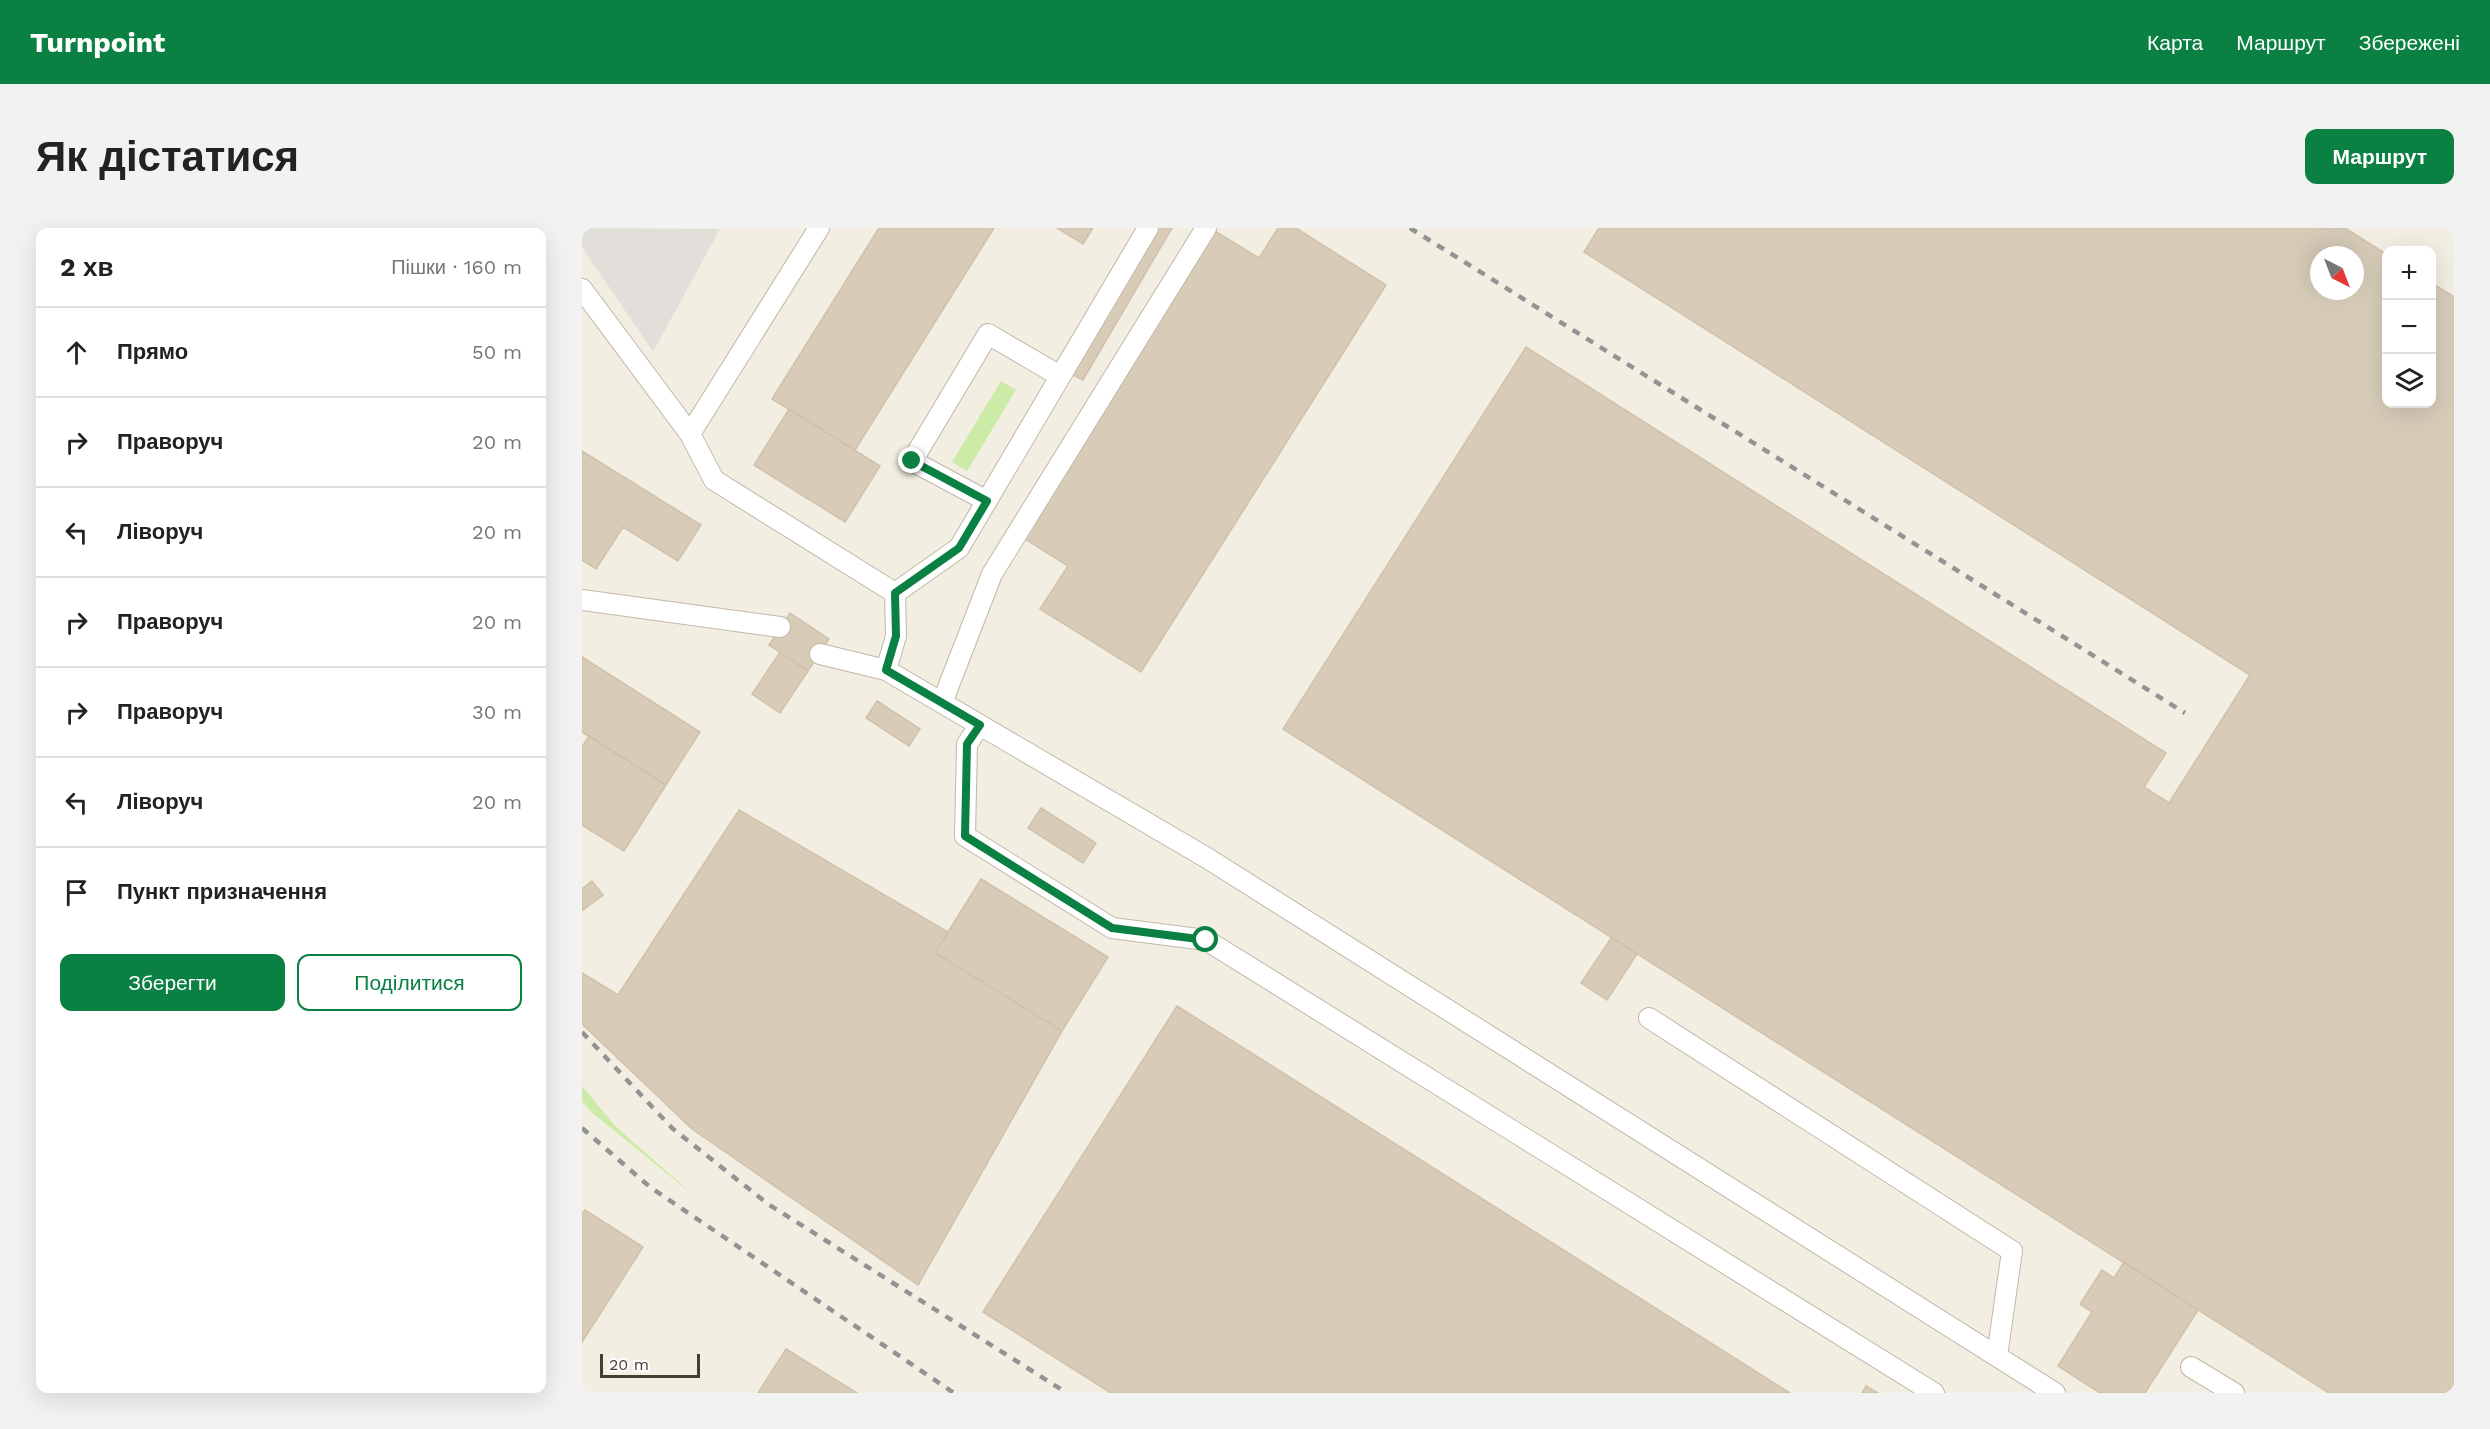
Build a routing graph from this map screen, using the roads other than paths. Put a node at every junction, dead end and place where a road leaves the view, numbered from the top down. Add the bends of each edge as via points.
1 (819, 228) edge
2 (1148, 228) edge
3 (1206, 228) edge
4 (582, 289) edge
5 (1060, 376) junction
6 (690, 434) junction
7 (987, 501) junction
8 (895, 593) junction
9 (582, 600) edge
10 (780, 627) dead end
11 (820, 654) dead end
12 (886, 670) junction
13 (942, 703) junction
14 (980, 725) junction
15 (1649, 1018) dead end
16 (1997, 1356) junction
17 (2191, 1367) dead end
18 (1934, 1393) edge
19 (2055, 1393) edge
20 (2234, 1393) edge

1 - 6 lane
2 - 5 lane
3 - 13 lane via 992,574
4 - 6 lane
5 - 7 lane
5 - 7 lane via 988,334 912,461
6 - 8 lane via 714,480
7 - 8 lane via 959,548
8 - 12 lane via 896,636
9 - 10 lane
11 - 12 lane
12 - 13 lane
13 - 14 lane
14 - 16 lane via 1207,858
14 - 18 lane via 967,744 965,836 1112,928 1206,940
15 - 16 lane via 2012,1251
16 - 19 lane
17 - 20 lane

